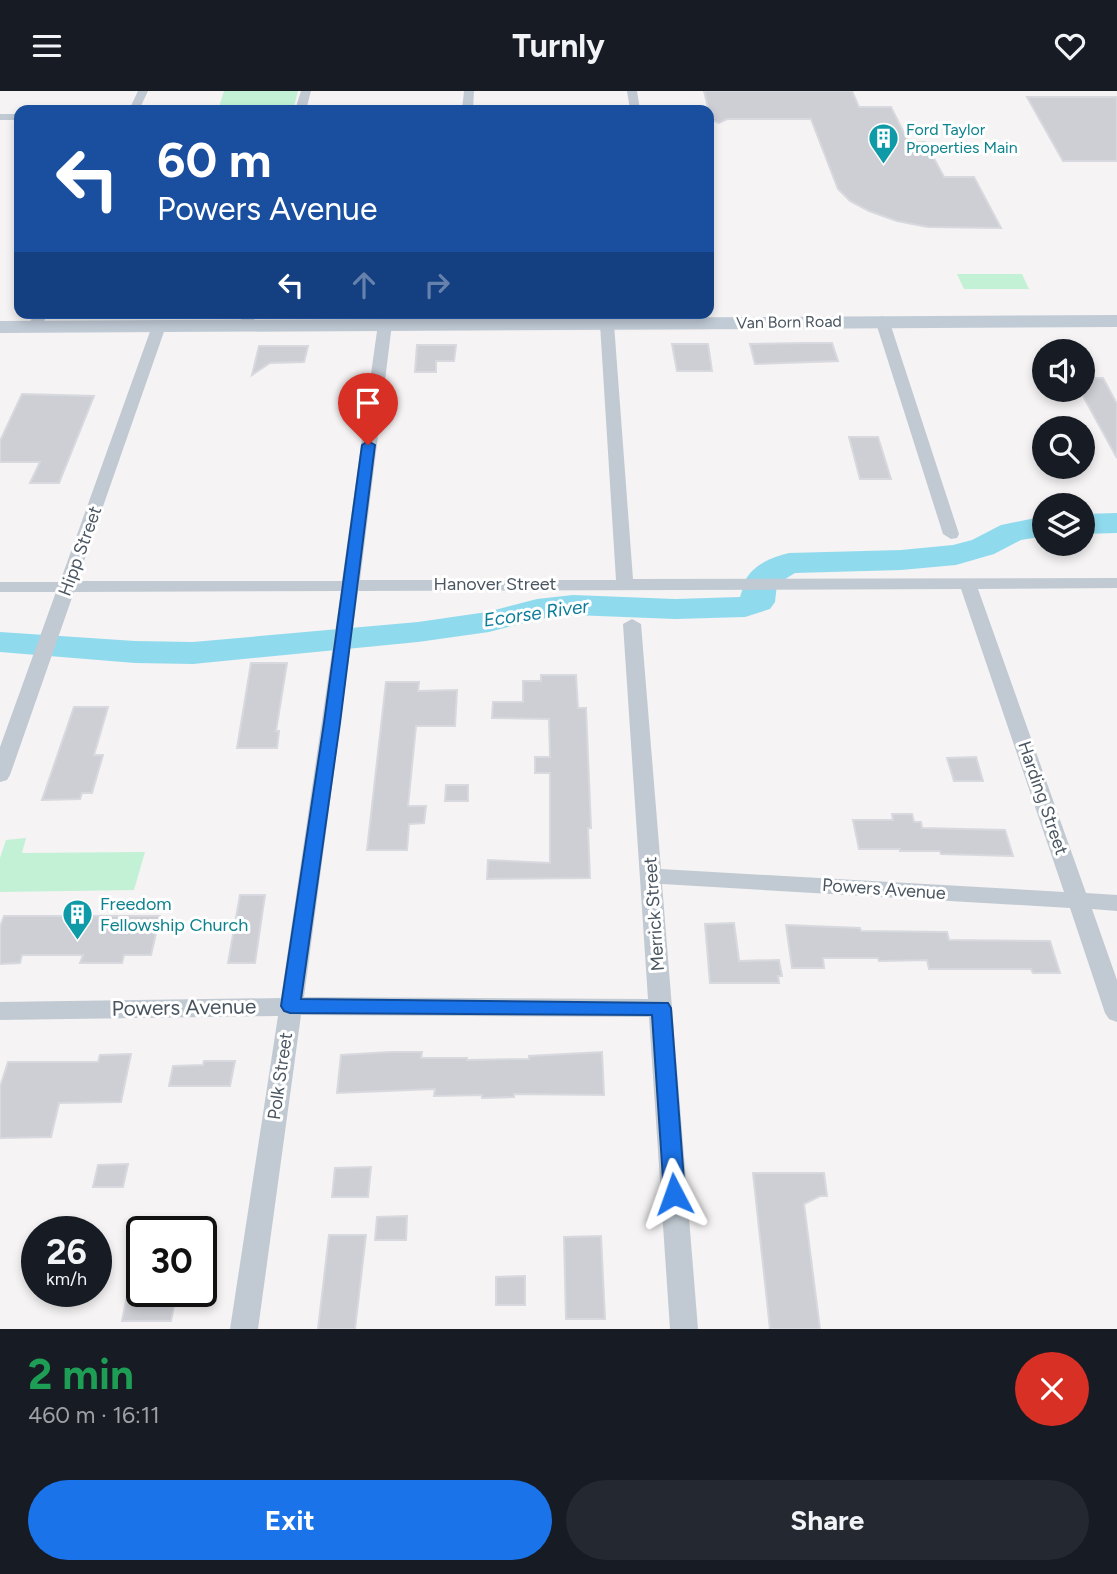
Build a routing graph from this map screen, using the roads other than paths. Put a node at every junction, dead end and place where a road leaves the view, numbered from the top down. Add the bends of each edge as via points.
1 (714, 318) edge
2 (248, 319) edge
3 (458, 319) edge
4 (659, 319) edge
5 (38, 320) edge
6 (882, 320) junction
7 (385, 324) junction
8 (607, 324) junction
9 (1115, 325) edge
10 (159, 326) junction
11 (0, 327) edge
12 (951, 534) dead end
13 (1117, 583) edge
14 (350, 584) junction
15 (625, 584) junction
16 (968, 584) junction
17 (68, 586) junction
18 (0, 587) edge
19 (632, 624) dead end
20 (0, 775) edge
21 (651, 876) junction
22 (1079, 901) junction
23 (1117, 904) edge
24 (290, 1006) junction
25 (661, 1008) junction
26 (0, 1011) edge
27 (1117, 1013) edge
28 (244, 1329) edge
29 (684, 1329) edge

1 - 6 main road, Van Born Road
2 - 7 main road, Van Born Road
2 - 10 main road, Van Born Road
3 - 7 main road, Van Born Road
3 - 8 main road, Van Born Road
4 - 8 main road, Van Born Road
5 - 10 main road, Van Born Road
5 - 11 main road, Van Born Road
6 - 9 main road, Van Born Road
6 - 12 street
7 - 14 street, Polk Street
8 - 15 street
10 - 17 street, Hipp Street
13 - 16 street, Hanover Street
14 - 15 street, Hanover Street
14 - 17 street, Hanover Street
14 - 24 street, Polk Street
15 - 16 street, Hanover Street
16 - 22 street, Harding Street
17 - 18 street, Hanover Street
17 - 20 street, Hipp Street
19 - 21 street, Merrick Street
21 - 22 street, Powers Avenue
21 - 25 street, Merrick Street
22 - 23 street, Powers Avenue
22 - 27 street, Harding Street
24 - 25 street, Powers Avenue
24 - 26 street, Powers Avenue
24 - 28 street, Polk Street
25 - 29 street, Merrick Street

